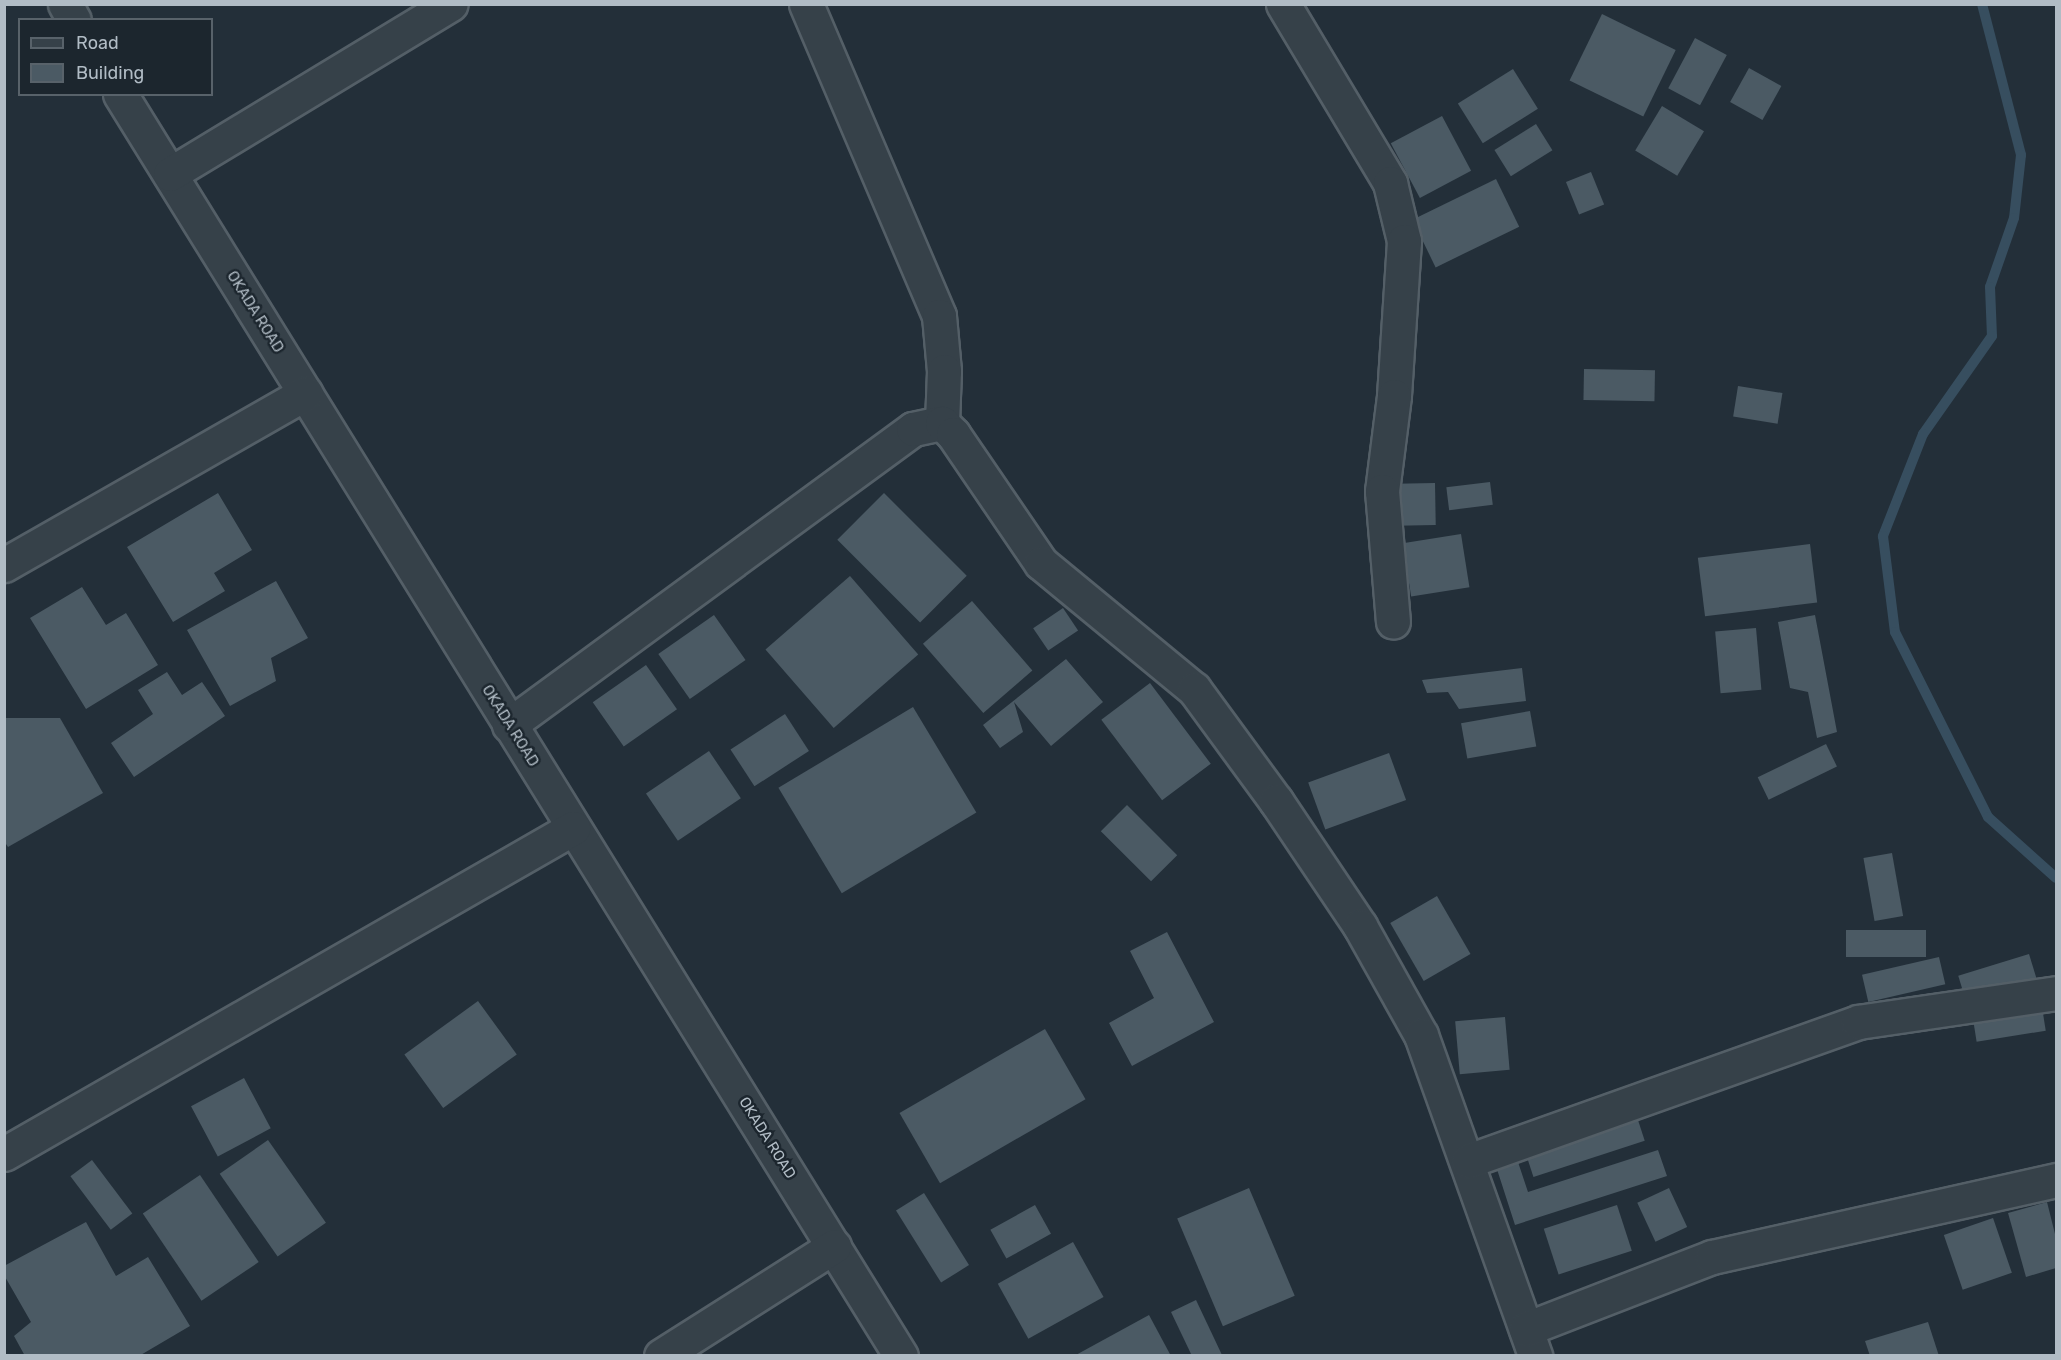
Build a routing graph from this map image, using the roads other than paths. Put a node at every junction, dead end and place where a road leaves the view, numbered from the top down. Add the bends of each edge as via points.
1 (64, 4) edge
2 (451, 4) edge
3 (806, 4) edge
4 (1283, 4) edge
5 (73, 18) edge
6 (121, 96) edge
7 (170, 174) junction
8 (305, 393) junction
9 (942, 423) junction
10 (4, 565) edge
11 (1393, 622) dead end
12 (509, 724) junction
13 (573, 828) junction
14 (2056, 993) edge
15 (4, 1154) edge
16 (1468, 1161) junction
17 (2056, 1180) edge
18 (834, 1246) junction
19 (1531, 1342) edge
20 (661, 1356) edge
21 (901, 1356) edge

1 - 5 street
2 - 7 street
3 - 9 street via 939,316 944,371
4 - 11 street via 1390,183 1404,241 1394,396 1382,491
6 - 7 street, OKADA ROAD
7 - 8 street, OKADA ROAD
8 - 10 street
8 - 12 street, OKADA ROAD
9 - 12 street via 913,429
9 - 16 street via 1041,563 1194,689 1276,801 1360,926 1421,1035
12 - 13 street, OKADA ROAD
13 - 15 street
13 - 18 street, OKADA ROAD
14 - 16 street via 1858,1022
16 - 19 street
17 - 19 street via 1712,1257
18 - 20 street
18 - 21 street, OKADA ROAD

